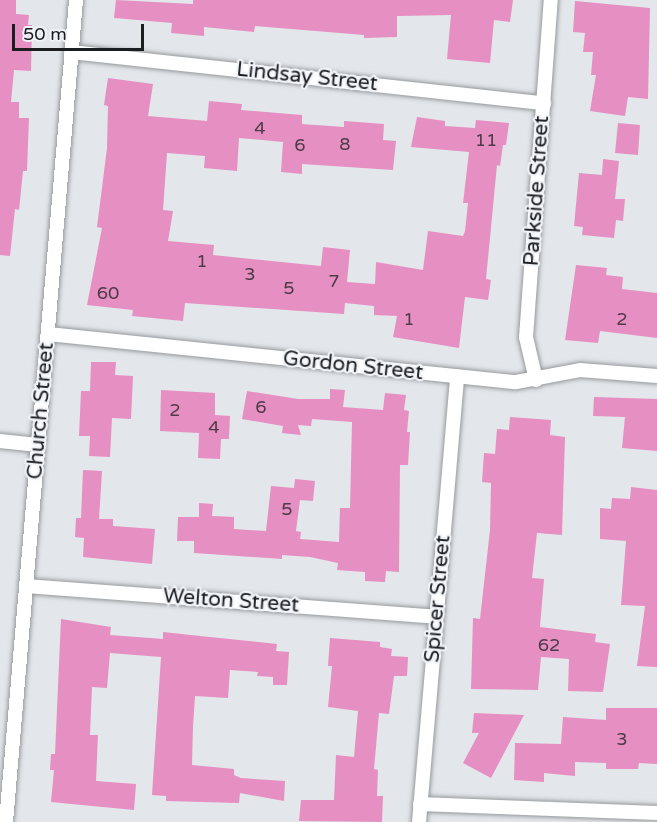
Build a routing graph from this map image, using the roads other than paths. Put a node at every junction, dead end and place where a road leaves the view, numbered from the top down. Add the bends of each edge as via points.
1 (76, 0) edge
2 (550, 0) edge
3 (72, 52) junction
4 (543, 103) junction
5 (48, 334) junction
6 (657, 376) edge
7 (457, 377) junction
8 (536, 380) junction
9 (0, 441) edge
10 (38, 445) junction
11 (26, 586) junction
12 (436, 617) junction
13 (6, 738) edge
14 (420, 804) junction
15 (657, 813) edge
16 (6, 822) edge
17 (419, 822) edge

1 - 3 street, Church Street
2 - 4 street, Parkside Street
3 - 4 street, Lindsay Street
3 - 5 street, Church Street
4 - 8 street, Parkside Street via 526,337
5 - 7 street, Gordon Street
5 - 10 street, Church Street
6 - 8 street, Gordon Street via 580,370
7 - 8 street, Gordon Street
7 - 12 street, Spicer Street
9 - 10 street
10 - 11 street, Church Street
11 - 12 street, Welton Street
11 - 13 street, Church Street
12 - 14 street, Spicer Street
13 - 16 street, Church Street
14 - 15 street
14 - 17 street, Spicer Street

